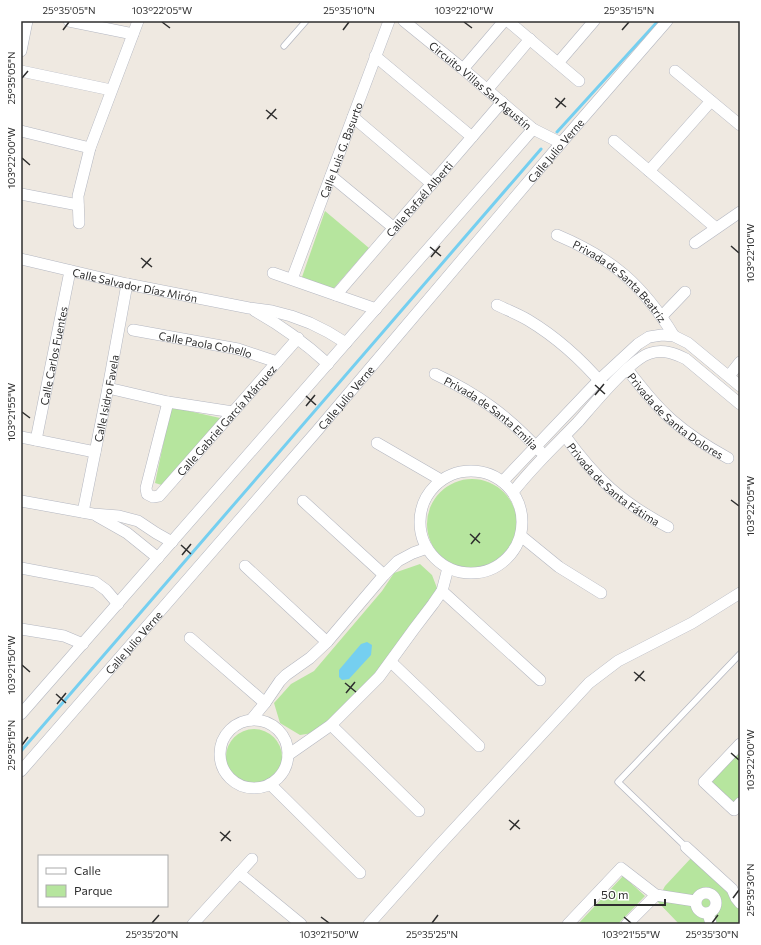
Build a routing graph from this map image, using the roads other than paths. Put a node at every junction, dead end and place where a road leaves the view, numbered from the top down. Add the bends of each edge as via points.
1 (27, 21) edge
2 (69, 21) edge
3 (138, 21) edge
4 (306, 21) edge
5 (389, 21) edge
6 (404, 21) edge
7 (504, 21) edge
8 (508, 21) edge
9 (594, 21) edge
10 (667, 21) edge
11 (133, 34) junction
12 (530, 39) junction
13 (284, 46) dead end
14 (21, 50) edge
15 (375, 56) junction
16 (558, 63) junction
17 (463, 69) junction
18 (21, 71) edge
19 (675, 71) dead end
20 (579, 81) dead end
21 (112, 90) junction
22 (487, 90) junction
23 (711, 101) junction
24 (502, 102) junction
25 (353, 117) junction
26 (740, 125) edge
27 (533, 129) junction
28 (21, 131) edge
29 (472, 137) junction
30 (614, 141) dead end
31 (561, 143) junction
32 (90, 148) junction
33 (649, 171) junction
34 (331, 176) junction
35 (432, 184) junction
36 (21, 194) edge
37 (78, 204) junction
38 (740, 212) edge
39 (79, 224) dead end
40 (394, 228) junction
41 (716, 228) junction
42 (557, 234) dead end
43 (695, 243) dead end
44 (21, 259) edge
45 (70, 271) junction
46 (273, 272) dead end
47 (292, 279) junction
48 (128, 284) junction
49 (685, 292) dead end
50 (336, 295) junction
51 (497, 305) dead end
52 (249, 308) junction
53 (376, 309) junction
54 (662, 316) junction
55 (133, 330) dead end
56 (674, 336) junction
57 (298, 338) junction
58 (346, 343) junction
59 (277, 362) junction
60 (740, 362) edge
61 (328, 364) junction
62 (627, 369) junction
63 (435, 374) dead end
64 (729, 376) junction
65 (599, 380) junction
66 (740, 386) edge
67 (108, 388) junction
68 (608, 390) junction
69 (168, 402) junction
70 (740, 404) edge
71 (233, 412) junction
72 (565, 436) junction
73 (21, 437) edge
74 (36, 440) junction
75 (377, 443) dead end
76 (536, 446) junction
77 (95, 452) junction
78 (544, 455) junction
79 (728, 458) dead end
80 (441, 480) junction
81 (503, 481) junction
82 (513, 492) junction
83 (21, 501) edge
84 (303, 501) dead end
85 (88, 513) junction
86 (668, 527) dead end
87 (521, 536) junction
88 (172, 542) junction
89 (427, 548) junction
90 (158, 558) junction
91 (245, 566) dead end
92 (21, 568) edge
93 (448, 568) junction
94 (384, 574) junction
95 (442, 591) junction
96 (601, 593) dead end
97 (740, 593) edge
98 (118, 604) junction
99 (21, 629) edge
100 (190, 638) dead end
101 (327, 642) junction
102 (84, 644) junction
103 (740, 654) edge
104 (391, 662) junction
105 (540, 680) dead end
106 (265, 703) junction
107 (21, 714) edge
108 (251, 720) junction
109 (331, 726) junction
110 (740, 744) edge
111 (479, 746) dead end
112 (288, 755) junction
113 (21, 771) edge
114 (270, 784) junction
115 (740, 803) edge
116 (419, 811) dead end
117 (686, 846) joint
118 (252, 859) dead end
119 (239, 873) junction
120 (360, 873) dead end
121 (732, 887) edge
122 (656, 895) junction
123 (714, 896) junction
124 (695, 901) junction
125 (740, 903) edge
126 (708, 913) junction
127 (193, 924) edge
128 (301, 924) edge
129 (369, 924) edge
130 (568, 924) edge
131 (627, 924) edge
132 (711, 924) edge

1 - 14 street
2 - 11 street
3 - 11 street
4 - 13 lane
5 - 15 street, Calle Luis G. Basurto
6 - 17 street, Circuito Villas San Agustín
7 - 17 street
8 - 12 street
9 - 16 street
10 - 31 street, Calle Julio Verne
11 - 21 street
12 - 16 street
12 - 22 street
15 - 25 street, Calle Luis G. Basurto
15 - 29 street
16 - 20 street
17 - 22 street, Circuito Villas San Agustín
18 - 21 street
19 - 23 street
21 - 32 street
22 - 24 street, Circuito Villas San Agustín
23 - 26 street
23 - 33 street
24 - 27 street, Circuito Villas San Agustín
24 - 29 street, Calle Rafaél Alberti
25 - 34 street, Calle Luis G. Basurto
25 - 35 street
27 - 31 street, Circuito Villas San Agustín
27 - 53 street
28 - 32 street
29 - 35 street, Calle Rafaél Alberti
30 - 33 street
31 - 113 street, Calle Julio Verne via 316,432
32 - 37 street
33 - 41 street
34 - 40 street
34 - 47 street, Calle Luis G. Basurto
35 - 40 street, Calle Rafaél Alberti
36 - 37 street
37 - 39 street
38 - 41 street
40 - 50 street, Calle Rafaél Alberti
41 - 43 street
42 - 54 street, Privada de Santa Beatriz via 598,254 616,267 633,282
44 - 45 street, Calle Salvador Díaz Mirón
45 - 48 street, Calle Salvador Díaz Mirón
45 - 74 street, Calle Carlos Fuentes
46 - 47 street
47 - 50 street
48 - 52 street, Calle Salvador Díaz Mirón
48 - 67 street, Calle Isidro Favela
49 - 54 street
50 - 53 street
51 - 65 street via 554,336
52 - 57 street, Calle Salvador Díaz Mirón
52 - 58 street, Calle Salvador Díaz Mirón via 291,316 310,323
53 - 58 street
54 - 56 street, Privada de Santa Beatriz
55 - 59 street, Calle Paola Cohello via 238,349
56 - 64 street via 688,343
56 - 65 street via 649,337
57 - 59 street, Calle Gabriel García Márquez
57 - 61 street, Calle Salvador Díaz Mirón
58 - 61 street
59 - 71 street, Calle Gabriel García Márquez
60 - 64 street
61 - 88 street
62 - 68 street
62 - 70 street via 638,359 651,353 677,354
62 - 79 street, Privada de Santa Dolores via 648,396 672,420 698,441
63 - 76 street, Privada de Santa Emilia via 485,401
64 - 66 street
65 - 68 street
65 - 76 street
67 - 69 street
67 - 77 street, Calle Isidro Favela
68 - 72 street
69 - 71 street
69 - 71 street, Calle Gabriel García Márquez via 146,488 152,497 159,496
72 - 78 street
72 - 86 street, Privada de Santa Fátima via 581,458 621,498
73 - 74 street
74 - 77 street
75 - 80 street
76 - 78 street, Privada de Santa Emilia
76 - 81 street
77 - 85 street, Calle Isidro Favela
78 - 82 street
80 - 81 street via 453,474 479,471 492,474
80 - 89 street via 428,494 421,512 421,530
81 - 82 street
82 - 87 street via 522,513
83 - 85 street
84 - 94 street
85 - 88 street via 138,520
85 - 90 street via 127,533
87 - 93 street via 510,556 492,569 478,573 463,573
87 - 96 street via 559,567
88 - 90 street
89 - 93 street via 436,560
89 - 94 street via 398,561
90 - 98 street
91 - 101 street
92 - 98 street via 94,582 106,590
93 - 95 street
94 - 101 street
95 - 104 street
95 - 105 street
97 - 129 street via 692,623 618,661 589,682
98 - 102 street
99 - 102 street via 64,636
100 - 106 street
101 - 106 street via 280,680
102 - 107 street
103 - 117 lane via 618,782
104 - 109 street
104 - 111 street
106 - 108 street
108 - 112 street via 262,720 273,725 286,743
108 - 114 street via 240,722 224,737 220,747 221,764 229,778 238,784 248,788
109 - 112 street
109 - 116 street
110 - 115 street via 704,782 734,810
112 - 114 street via 283,772
114 - 120 street
117 - 121 street
118 - 119 street
119 - 127 street
119 - 128 street
121 - 123 street
121 - 125 street
122 - 124 street
122 - 130 street via 621,868
122 - 131 street
123 - 124 street via 703,893
123 - 126 street via 715,907
124 - 126 street via 700,911
126 - 132 street

